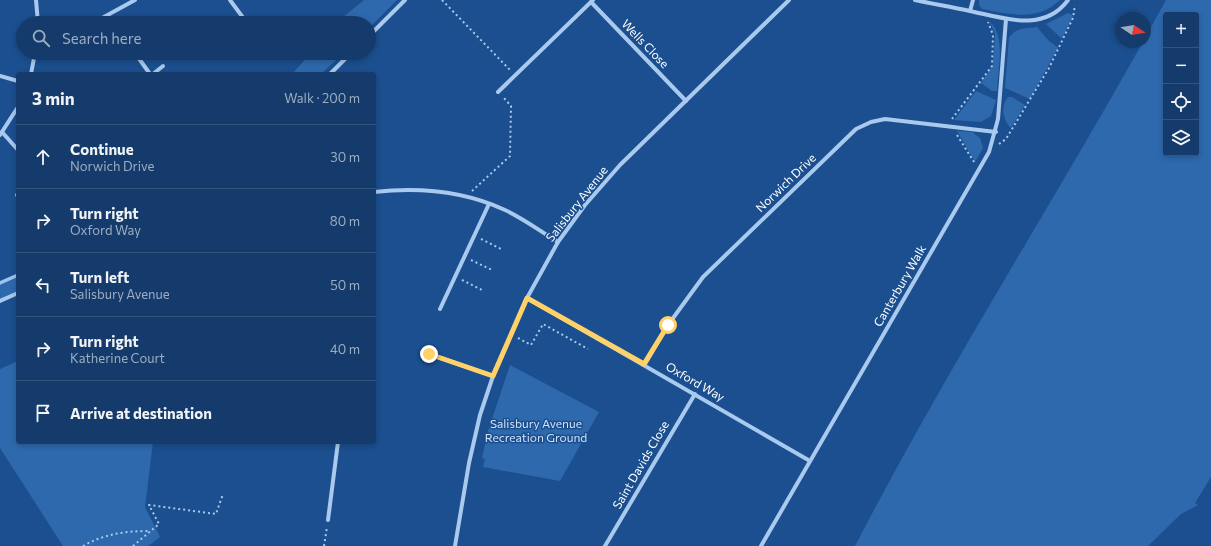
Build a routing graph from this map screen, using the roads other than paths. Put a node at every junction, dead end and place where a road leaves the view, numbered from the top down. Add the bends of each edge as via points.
1 (36, 0) edge
2 (135, 0) edge
3 (230, 0) edge
4 (405, 0) edge
5 (789, 0) edge
6 (915, 0) edge
7 (973, 0) edge
8 (1068, 0) edge
9 (592, 1) edge
10 (970, 11) junction
11 (37, 16) edge
12 (108, 16) edge
13 (242, 16) edge
14 (1006, 19) junction
15 (376, 29) edge
16 (34, 60) edge
17 (140, 60) edge
18 (344, 60) edge
19 (163, 66) dead end
20 (31, 72) edge
21 (149, 72) edge
22 (156, 72) edge
23 (332, 72) edge
24 (0, 76) edge
25 (16, 80) edge
26 (498, 92) road end
27 (686, 100) junction
28 (16, 110) edge
29 (996, 132) junction
30 (1, 134) edge
31 (16, 148) edge
32 (376, 192) edge
33 (489, 204) junction
34 (558, 242) junction
35 (16, 294) edge
36 (527, 298) junction
37 (0, 301) edge
38 (440, 309) dead end
39 (429, 354) dead end
40 (644, 364) junction
41 (493, 376) junction
42 (694, 394) junction
43 (338, 444) edge
44 (810, 461) junction
45 (328, 520) road end
46 (455, 546) edge
47 (605, 546) edge
48 (761, 546) edge

1 - 11 street
2 - 12 street
3 - 13 street
4 - 15 street
5 - 27 street, Salisbury Avenue
6 - 10 street
7 - 10 street
8 - 14 street via 1054,13 1039,19
9 - 26 street, Wells Close
9 - 27 street, Wells Close
10 - 14 street
14 - 29 street, Canterbury Walk
16 - 20 street
17 - 21 street
18 - 23 street
19 - 22 street
24 - 25 street
27 - 34 street, Salisbury Avenue via 620,165 585,205
28 - 30 street
29 - 40 street, Norwich Drive via 885,120 871,122 856,129 703,277 668,325
29 - 44 street, Canterbury Walk via 989,152
30 - 31 street
32 - 33 street via 410,189 465,196
33 - 34 street via 523,220
33 - 38 street
34 - 36 street, Salisbury Avenue
35 - 37 street
36 - 40 street, Oxford Way
36 - 41 street, Salisbury Avenue
39 - 41 street
40 - 42 street, Oxford Way
41 - 46 street, Salisbury Avenue via 480,415 469,463
42 - 44 street, Oxford Way
42 - 47 street, Saint Davids Close
43 - 45 street
44 - 48 street, Canterbury Walk

